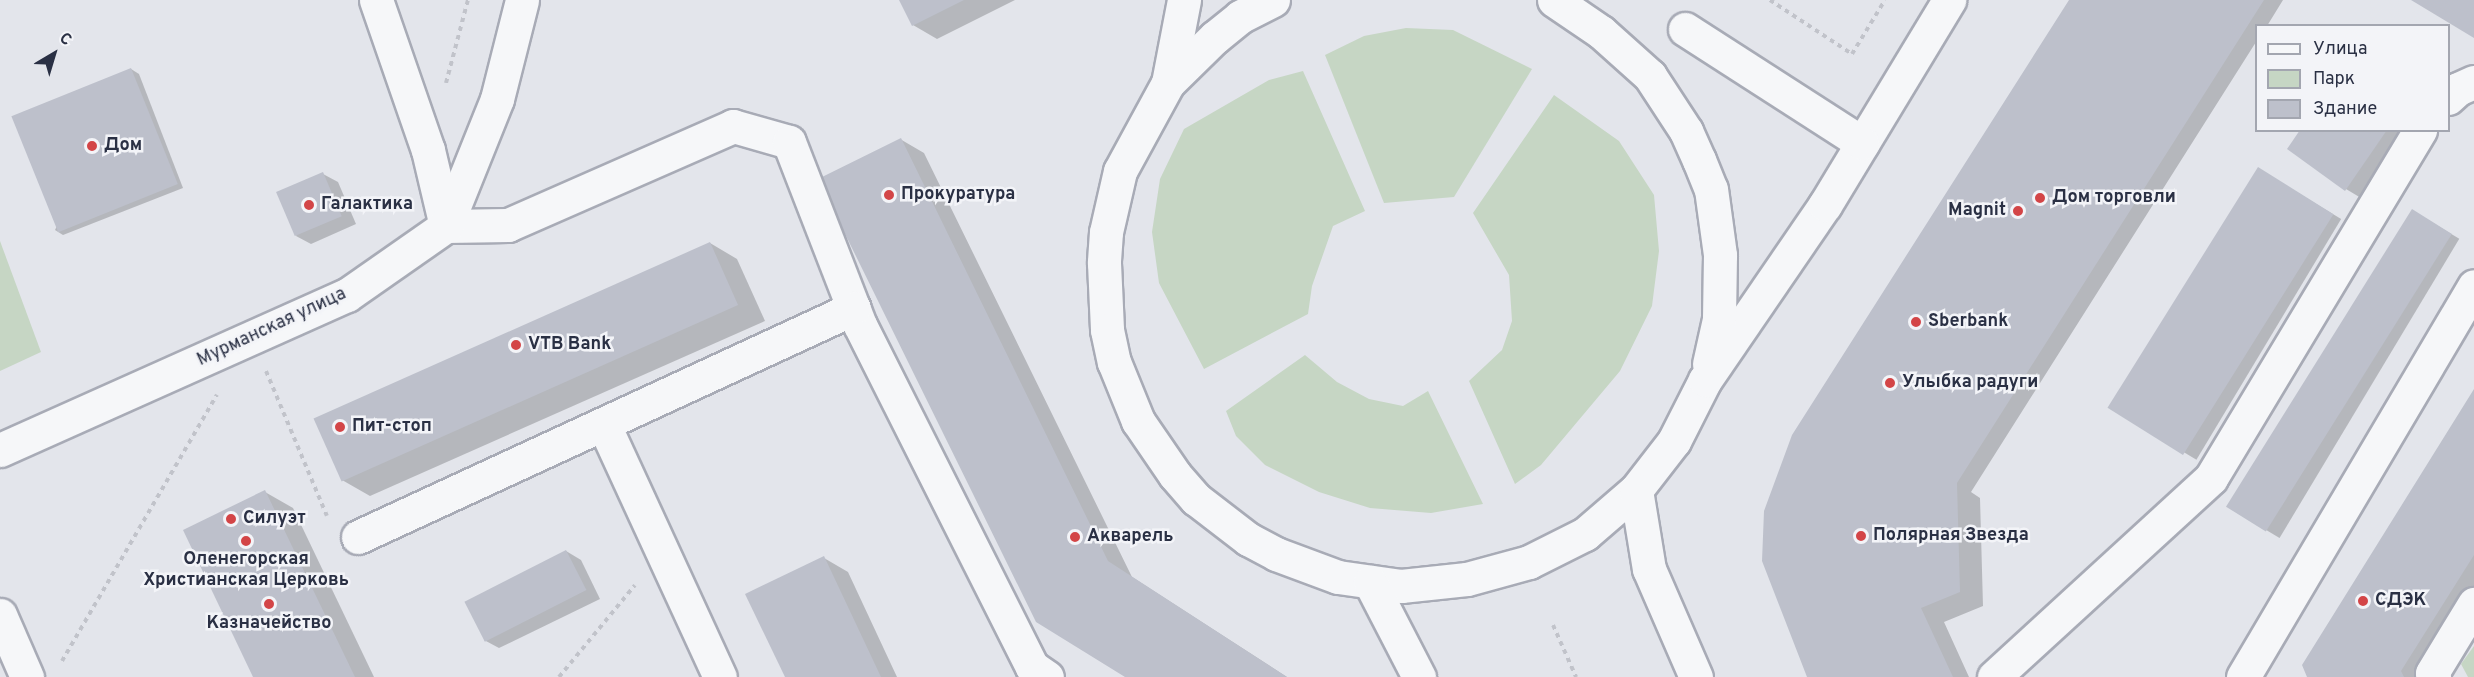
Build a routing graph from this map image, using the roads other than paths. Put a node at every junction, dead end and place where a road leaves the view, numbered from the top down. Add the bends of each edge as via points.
1 (376, 0) edge
2 (522, 0) edge
3 (1184, 0) edge
4 (1273, 0) edge
5 (1554, 0) edge
6 (1949, 0) edge
7 (1685, 29) dead end
8 (2474, 82) edge
9 (1168, 83) junction
10 (2450, 96) edge
11 (2419, 132) edge
12 (1862, 143) junction
13 (446, 226) junction
14 (2474, 286) edge
15 (854, 308) junction
16 (1705, 380) junction
17 (604, 425) junction
18 (0, 450) edge
19 (1636, 490) junction
20 (357, 537) road end
21 (1370, 582) junction
22 (2474, 604) edge
23 (0, 615) edge
24 (27, 677) edge
25 (720, 677) edge
26 (1047, 677) edge
27 (1419, 677) edge
28 (1696, 677) edge
29 (1994, 677) edge
30 (2243, 677) edge
31 (2434, 677) edge

1 - 13 street via 428,150
2 - 13 street via 497,99
3 - 9 street
4 - 9 street via 1223,30
5 - 16 street via 1601,32 1650,76 1686,130 1711,189 1718,221 1721,288
6 - 12 street
7 - 12 street
8 - 10 street
9 - 21 street via 1119,171 1106,232 1107,330 1121,381 1138,421 1196,499 1248,539 1276,554 1338,577
11 - 29 street via 2211,478
12 - 16 street
13 - 15 street via 508,225 733,126 789,142
13 - 18 street, Мурманская улица via 348,296
14 - 30 street
15 - 17 street
15 - 26 street via 1032,667
16 - 19 street via 1674,441
17 - 20 street
17 - 25 street
19 - 21 street via 1585,534 1528,562 1433,585
19 - 28 street via 1649,569
21 - 27 street
22 - 31 street via 2432,673
23 - 24 street

